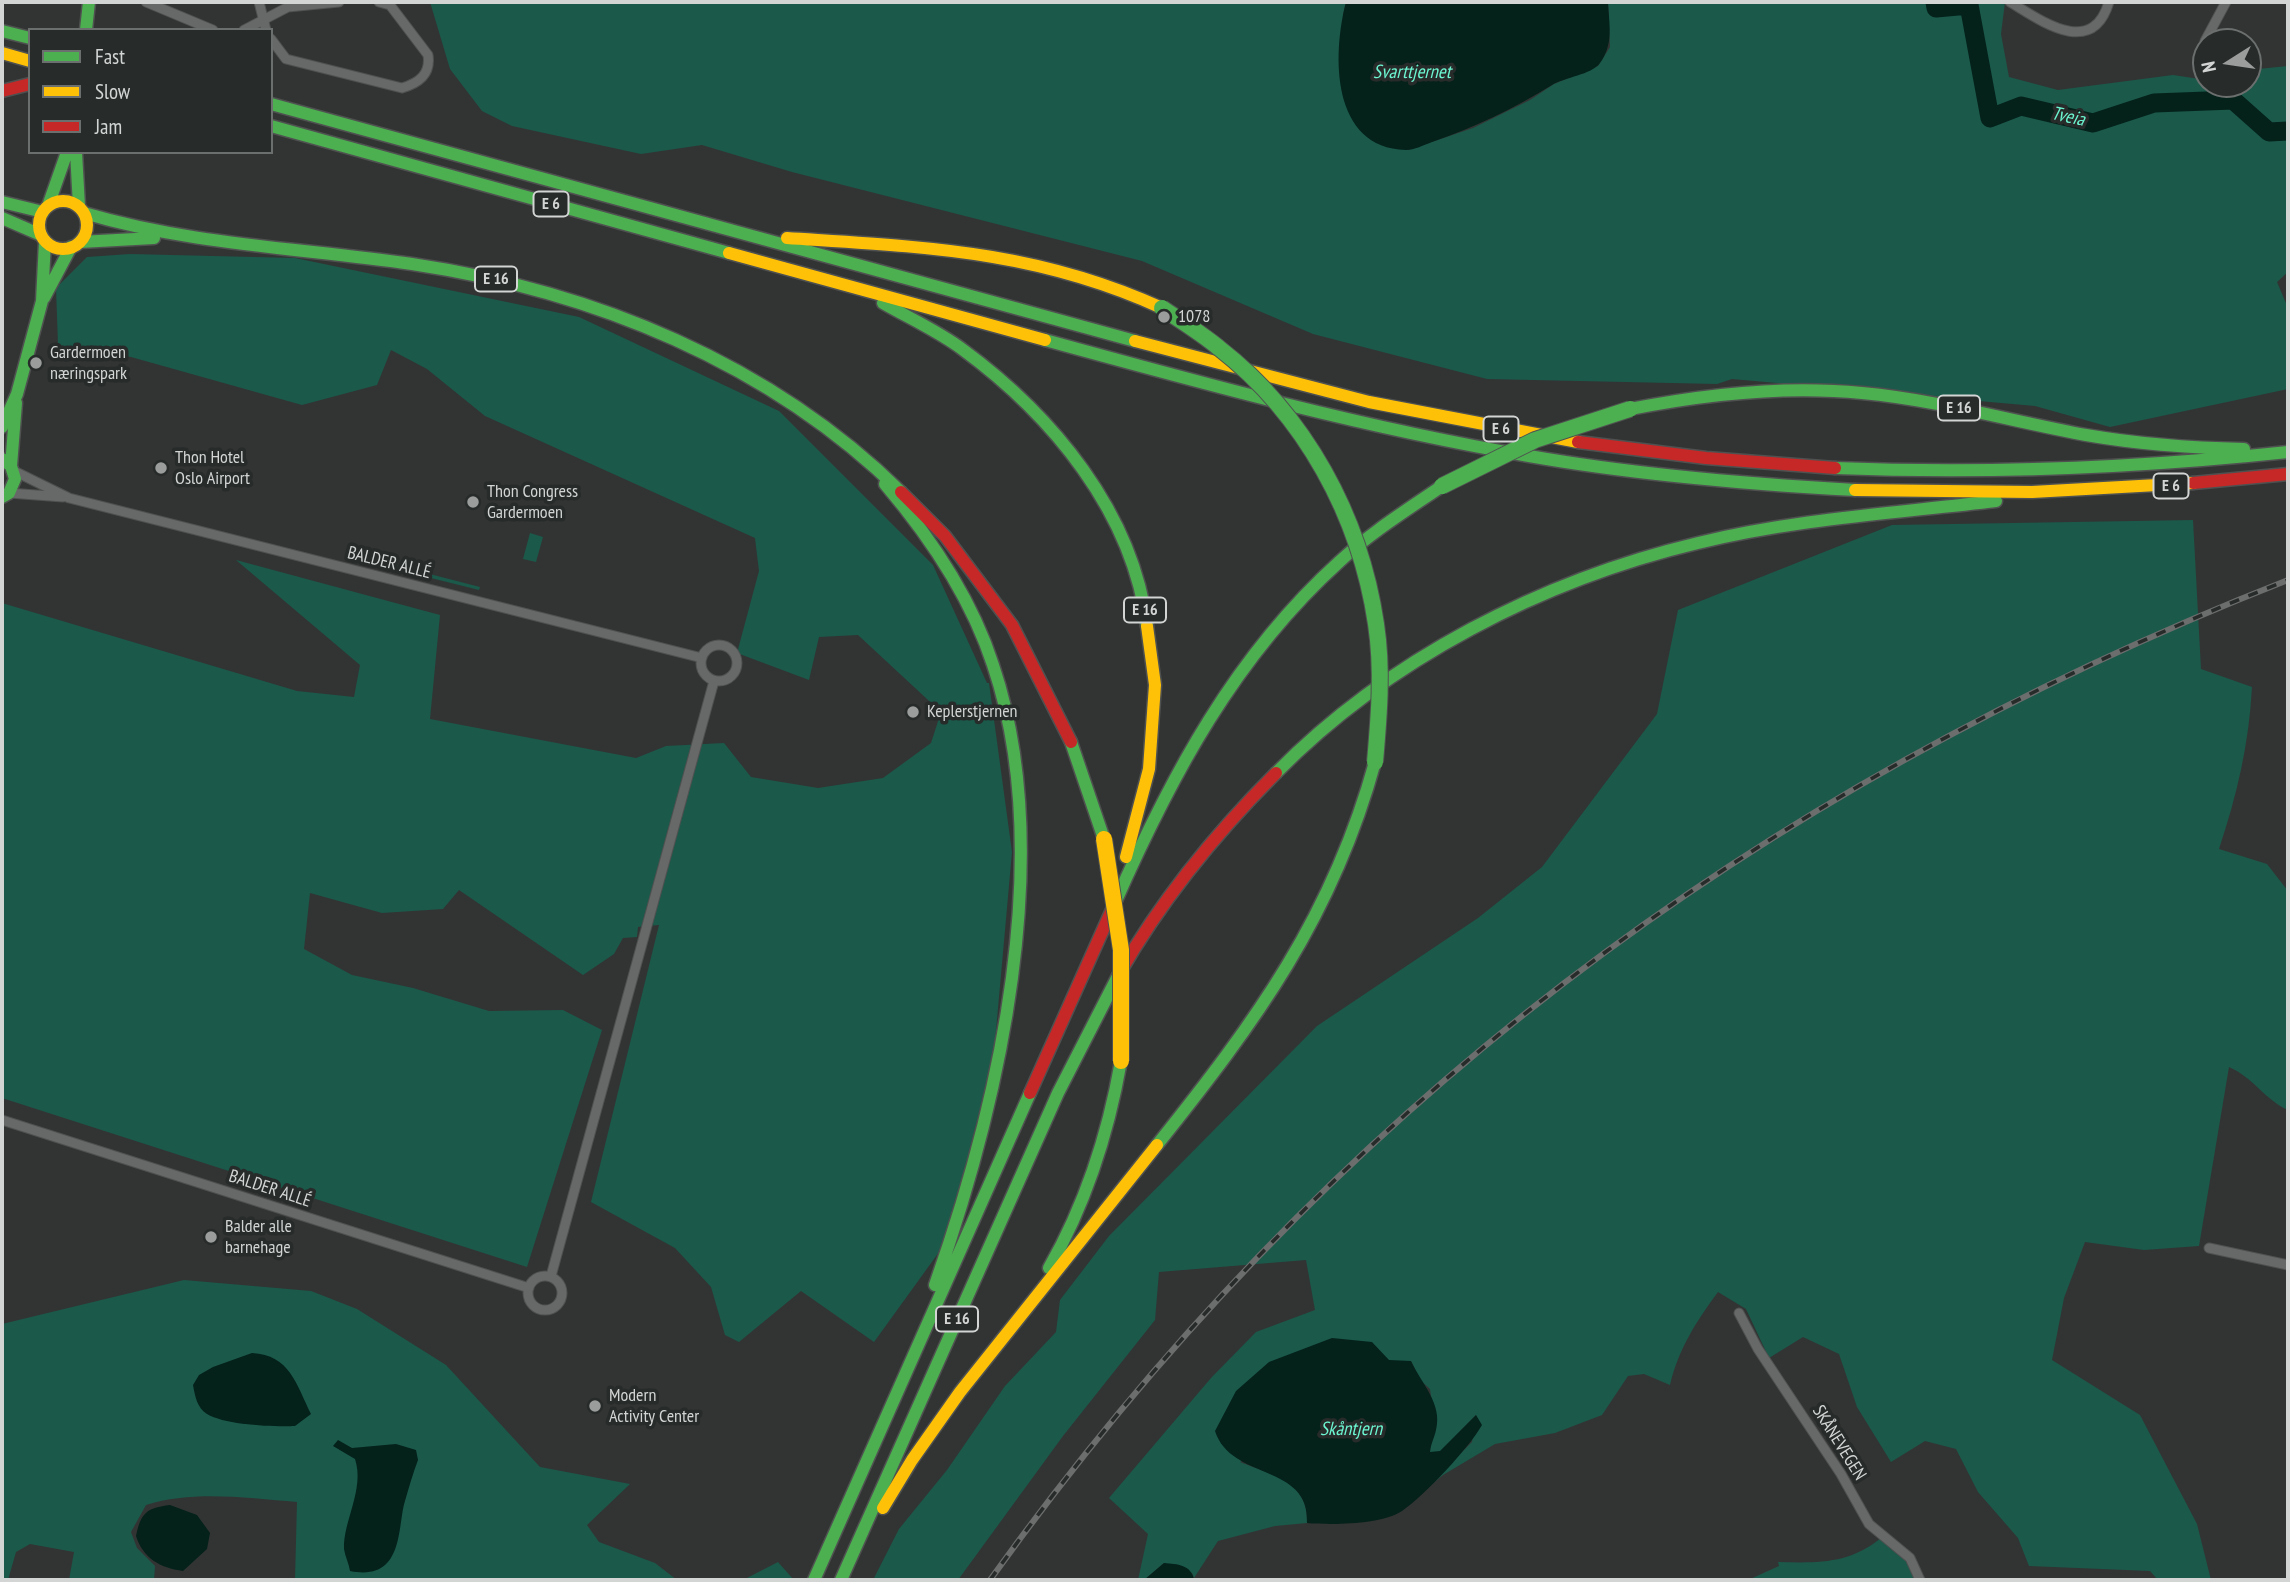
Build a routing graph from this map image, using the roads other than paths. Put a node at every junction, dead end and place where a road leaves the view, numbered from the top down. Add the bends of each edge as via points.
1 (89, 2) edge
2 (146, 2) edge
3 (259, 2) edge
4 (339, 2) edge
5 (379, 2) edge
6 (2010, 2) edge
7 (2109, 2) edge
8 (2225, 2) edge
9 (265, 25) edge
10 (86, 28) edge
11 (208, 28) edge
12 (2212, 28) edge
13 (2, 31) edge
14 (28, 38) edge
15 (273, 42) edge
16 (2, 53) edge
17 (28, 60) edge
18 (28, 85) edge
19 (2, 91) edge
20 (273, 105) edge
21 (273, 127) edge
22 (65, 154) edge
23 (76, 154) edge
24 (2, 202) edge
25 (45, 209) junction
26 (81, 210) junction
27 (2, 218) edge
28 (736, 232) junction
29 (174, 237) junction
30 (43, 238) junction
31 (75, 244) junction
32 (840, 284) junction
33 (42, 301) junction
34 (17, 394) junction
35 (794, 403) junction
36 (2, 427) edge
37 (2288, 451) edge
38 (9, 465) edge
39 (2288, 474) edge
40 (2081, 491) junction
41 (4, 497) edge
42 (69, 498) junction
43 (702, 658) junction
44 (713, 681) junction
45 (1102, 933) junction
46 (2, 1120) edge
47 (2209, 1248) dead end
48 (2288, 1265) edge
49 (551, 1276) junction
50 (529, 1287) junction
51 (1034, 1299) junction
52 (1739, 1313) dead end
53 (890, 1409) junction
54 (850, 1559) junction
55 (814, 1580) edge
56 (841, 1580) edge
57 (1920, 1580) edge

1 - 10 main road
2 - 11 street
3 - 9 street
4 - 9 street via 288,7
5 - 15 street via 390,5 428,55 429,64 415,84 402,88 314,69 286,59
6 - 7 street via 2052,28 2077,32 2097,22
8 - 12 street
13 - 14 main road
16 - 17 main road
18 - 19 main road
20 - 28 main road, E 6
21 - 32 main road, E 6
22 - 25 main road
23 - 26 main road
24 - 25 main road via 14,208
25 - 26 main road, E 16 via 67,201
25 - 30 main road via 39,227
26 - 29 main road, E 16
26 - 31 main road via 86,228
27 - 30 main road
28 - 37 main road, E 6 via 1293,384 1460,421 1609,446 1769,464 1958,471 2117,467
28 - 51 main road, E 16, bridge via 1024,259 1092,276 1162,308 1217,345 1262,386 1308,442 1337,491 1358,542 1377,615 1382,679 1375,762 1341,869 1290,966 1233,1048
29 - 31 main road, E 16
29 - 35 main road, E 16 via 423,265 543,290 682,341
30 - 31 main road, E 16 via 57,248
30 - 33 main road
31 - 33 main road
32 - 40 main road, E 6 via 1279,403 1544,459 1793,487 1955,493
32 - 45 main road, E 16 via 960,346 1010,383 1070,447 1121,535 1147,618 1154,715 1136,829 1109,899
33 - 34 main road
34 - 36 main road
34 - 38 main road
35 - 51 main road, E 16, bridge via 849,440 907,493 994,597 1061,718 1104,839 1124,970 1121,1061 1096,1169
35 - 53 main road, E 16 via 882,481 946,565 994,667 1017,784 1016,916 994,1078 952,1239 890,1388
37 - 45 main road, E 16, bridge via 2144,444 1926,401 1840,390 1783,389 1630,409 1535,440 1442,486 1347,554 1250,654 1186,752
38 - 41 main road via 15,479
38 - 42 street, BALDER ALLÉ
39 - 40 main road, E 6
40 - 54 main road, E 16 via 1778,526 1624,564 1539,597 1449,641 1381,685 1302,747 1246,801 1195,861 1115,980 1056,1097
41 - 42 street, BALDER ALLÉ
42 - 43 street, BALDER ALLÉ
43 - 44 street via 704,674
43 - 44 street via 715,646 726,647 735,655 737,667 731,677
44 - 49 street
45 - 53 main road, E 16
46 - 50 street, BALDER ALLÉ
47 - 48 street
49 - 50 street via 540,1276
49 - 50 street via 560,1282 563,1293 551,1310 535,1307
51 - 54 main road, E 16 via 946,1410 900,1478 863,1549
52 - 57 street, SKÅNEVEGEN via 1869,1524 1909,1558
53 - 55 main road, E 16
54 - 56 main road, E 16

